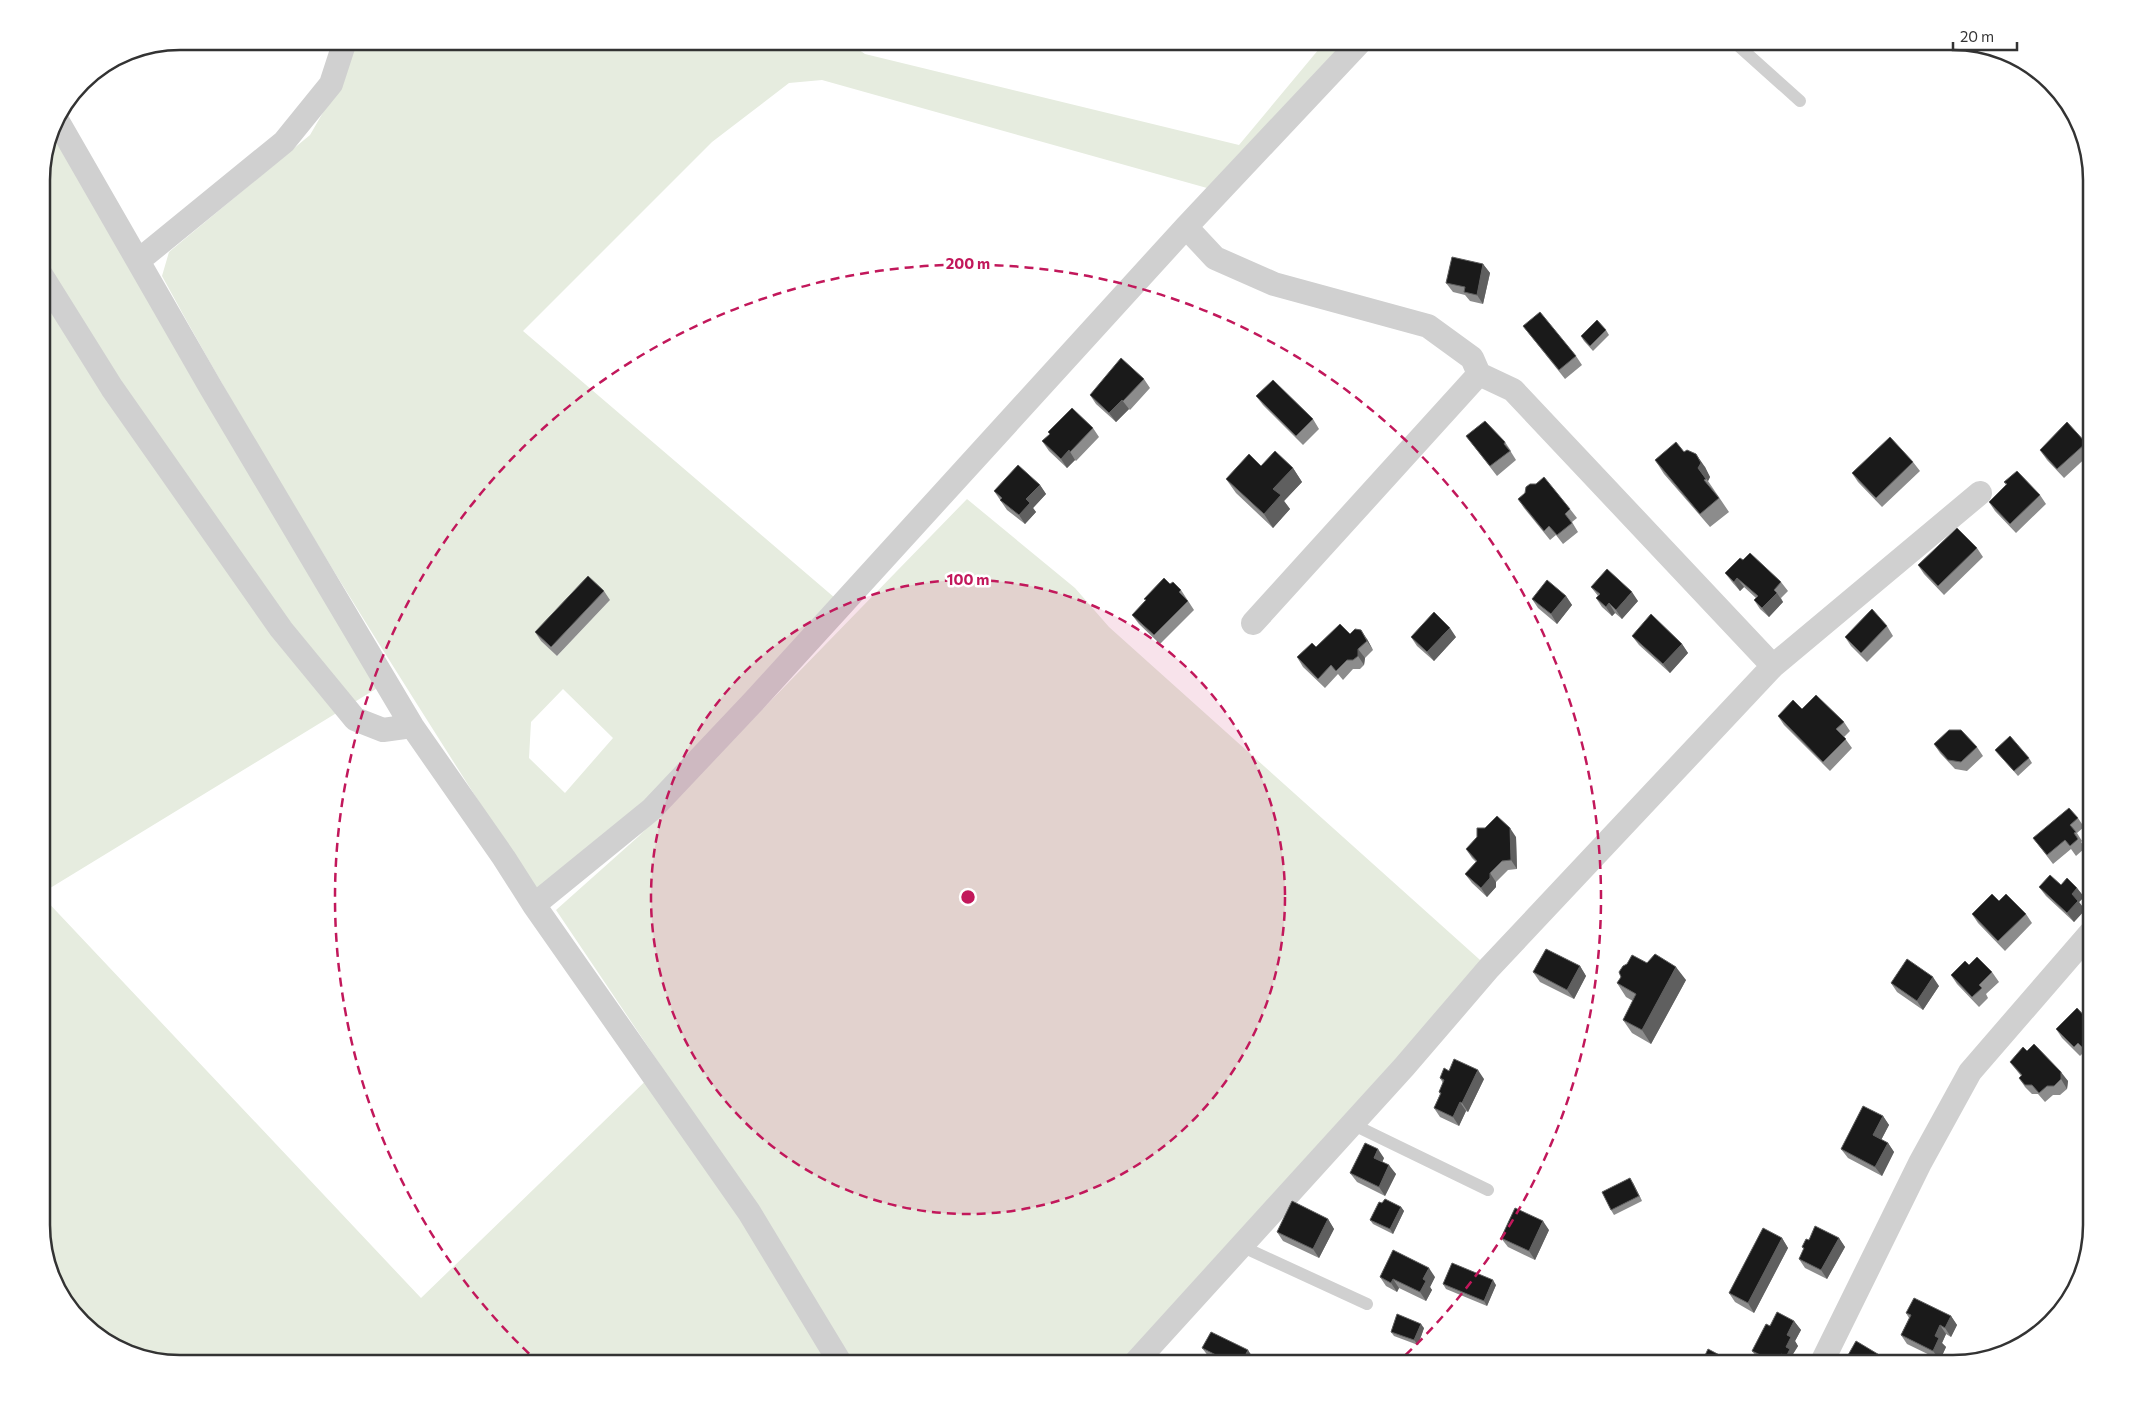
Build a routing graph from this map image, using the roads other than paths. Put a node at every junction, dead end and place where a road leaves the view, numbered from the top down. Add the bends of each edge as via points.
1 (342, 50) edge
2 (1352, 50) edge
3 (1743, 50) edge
4 (1800, 101) dead end
5 (61, 128) edge
6 (1186, 228) junction
7 (138, 261) junction
8 (50, 289) edge
9 (1479, 374) junction
10 (1980, 493) dead end
11 (1253, 624) dead end
12 (1773, 666) junction
13 (412, 726) junction
14 (534, 906) junction
15 (2083, 941) edge
16 (1352, 1124) junction
17 (1488, 1190) dead end
18 (1242, 1246) junction
19 (1367, 1304) dead end
20 (836, 1355) edge
21 (1142, 1355) edge
22 (1825, 1355) edge

1 - 7 street via 331,84 284,142
2 - 6 street
3 - 4 lane
5 - 7 street
6 - 9 street via 1215,258 1274,284 1428,326 1472,358
6 - 14 street via 666,794
7 - 13 street
8 - 13 street via 112,388 281,629 355,719 383,730
9 - 11 street
9 - 12 street via 1513,390
10 - 12 street
12 - 16 street via 1489,968
13 - 14 street
14 - 20 street via 749,1212
15 - 22 street via 1970,1072 1920,1163
16 - 17 lane
16 - 18 street
18 - 19 lane
18 - 21 street

